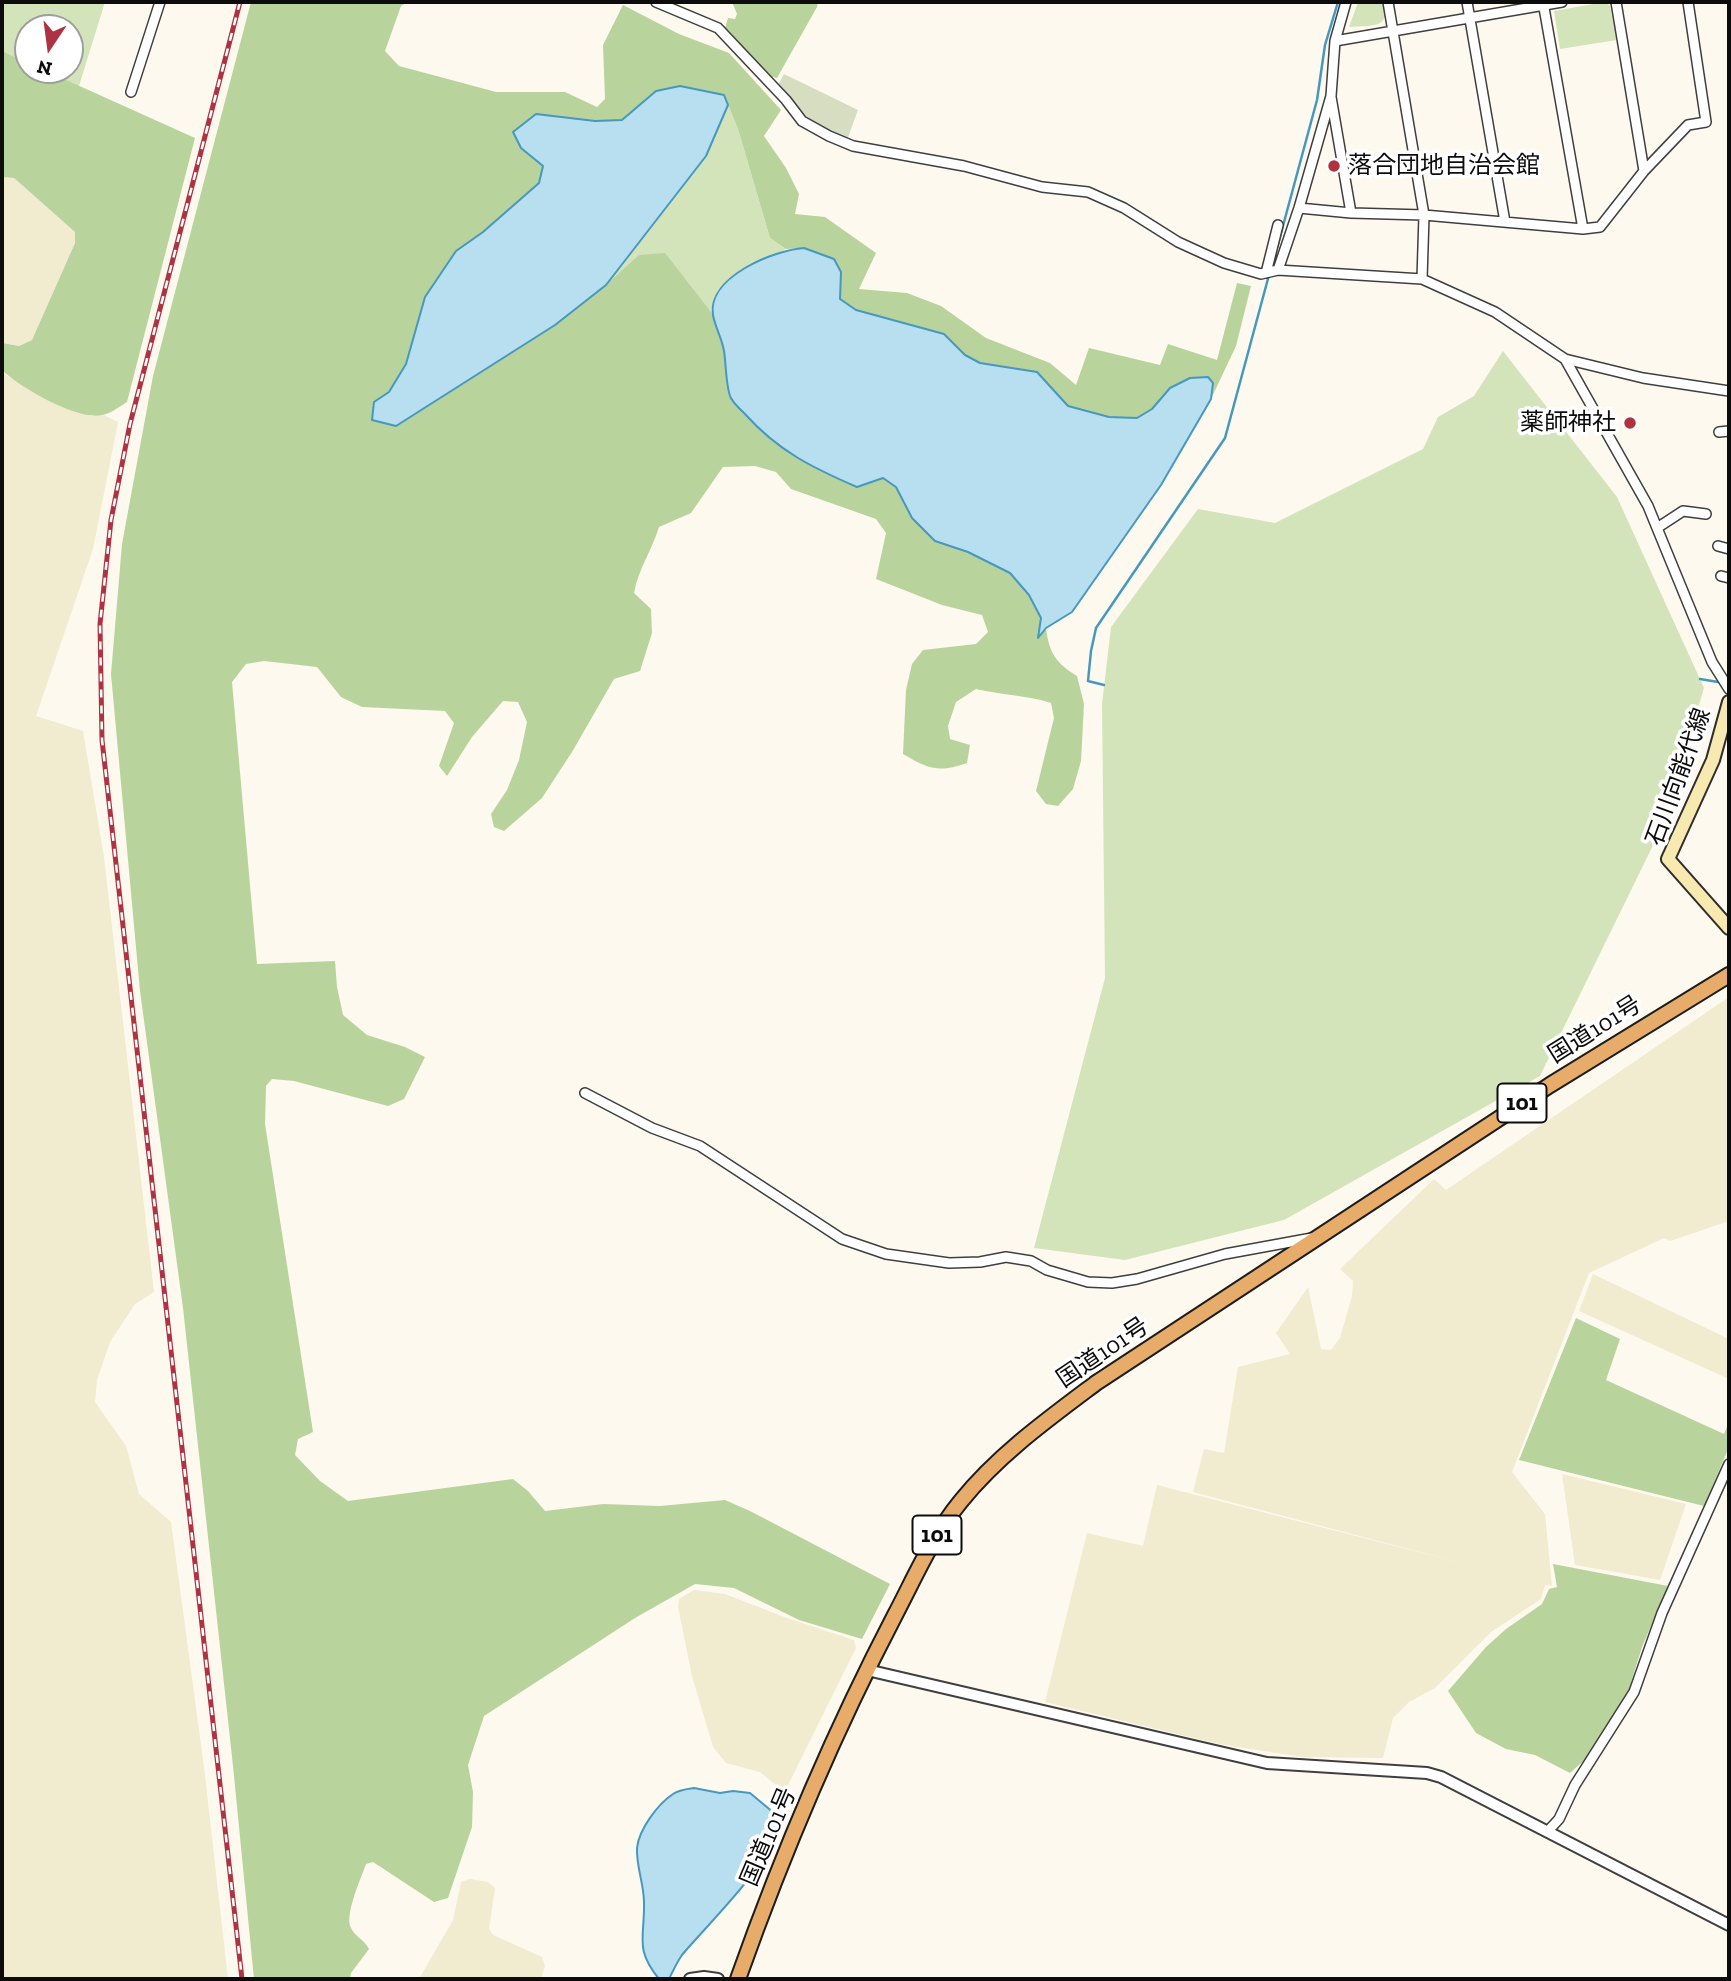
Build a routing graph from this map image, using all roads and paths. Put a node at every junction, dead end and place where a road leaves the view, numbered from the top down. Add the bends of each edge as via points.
1 (160, 2) edge
2 (656, 2) edge
3 (1346, 2) edge
4 (1388, 2) edge
5 (1467, 2) edge
6 (1562, 2) edge
7 (1616, 2) edge
8 (1688, 2) edge
9 (1543, 3) edge
10 (1470, 19) junction
11 (1393, 30) junction
12 (1335, 41) junction
13 (131, 92) dead end
14 (1331, 96) junction
15 (1644, 171) junction
16 (1299, 208) junction
17 (1351, 213) junction
18 (1424, 215) junction
19 (1505, 222) junction
20 (1278, 225) dead end
21 (1583, 229) junction
22 (1278, 270) junction
23 (1266, 272) junction
24 (1423, 279) junction
25 (1565, 359) junction
26 (1729, 391) edge
27 (1706, 514) dead end
28 (1657, 528) junction
29 (1718, 546) dead end
30 (1729, 549) edge
31 (1729, 689) edge
32 (1729, 702) edge
33 (1729, 928) edge
34 (1729, 975) edge
35 (585, 1093) dead end
36 (1317, 1237) junction
37 (1729, 1464) edge
38 (867, 1670) junction
39 (1548, 1830) junction
40 (1728, 1921) edge
41 (690, 1979) edge
42 (718, 1979) edge
43 (738, 1979) edge

1 - 13 street
2 - 23 street via 718,28 802,121 829,136 853,146 964,166 1042,187 1088,191 1224,263
3 - 12 street
4 - 11 street
5 - 10 street
6 - 9 street
7 - 15 street
8 - 15 street via 1706,122 1688,125
9 - 10 street
9 - 21 street
10 - 11 street
10 - 19 street
11 - 12 street
11 - 18 street
12 - 14 street
14 - 16 street
14 - 17 street
15 - 21 street via 1600,228
16 - 17 street
16 - 22 street
17 - 18 street
18 - 19 street
18 - 24 street
19 - 21 street
20 - 23 street
22 - 23 street
22 - 24 street
24 - 25 street via 1495,312
25 - 26 street via 1643,378
25 - 28 street
27 - 28 street via 1683,510
28 - 31 street via 1712,662
29 - 30 street
32 - 33 main road, 石川向能代線 via 1713,760 1668,859
34 - 36 highway, 国道101号 / 101
35 - 36 street via 652,1128 700,1146 842,1239 886,1254 949,1263 1006,1257 1088,1282 1112,1283 1225,1254
36 - 38 highway, 国道101号 / 101 via 1096,1383 992,1466 946,1520
37 - 39 street via 1662,1613 1634,1692 1575,1785 1559,1819
38 - 39 street via 1267,1763 1427,1773
38 - 43 highway, 国道101号 / 101 via 769,1891
39 - 40 street
41 - 42 street

